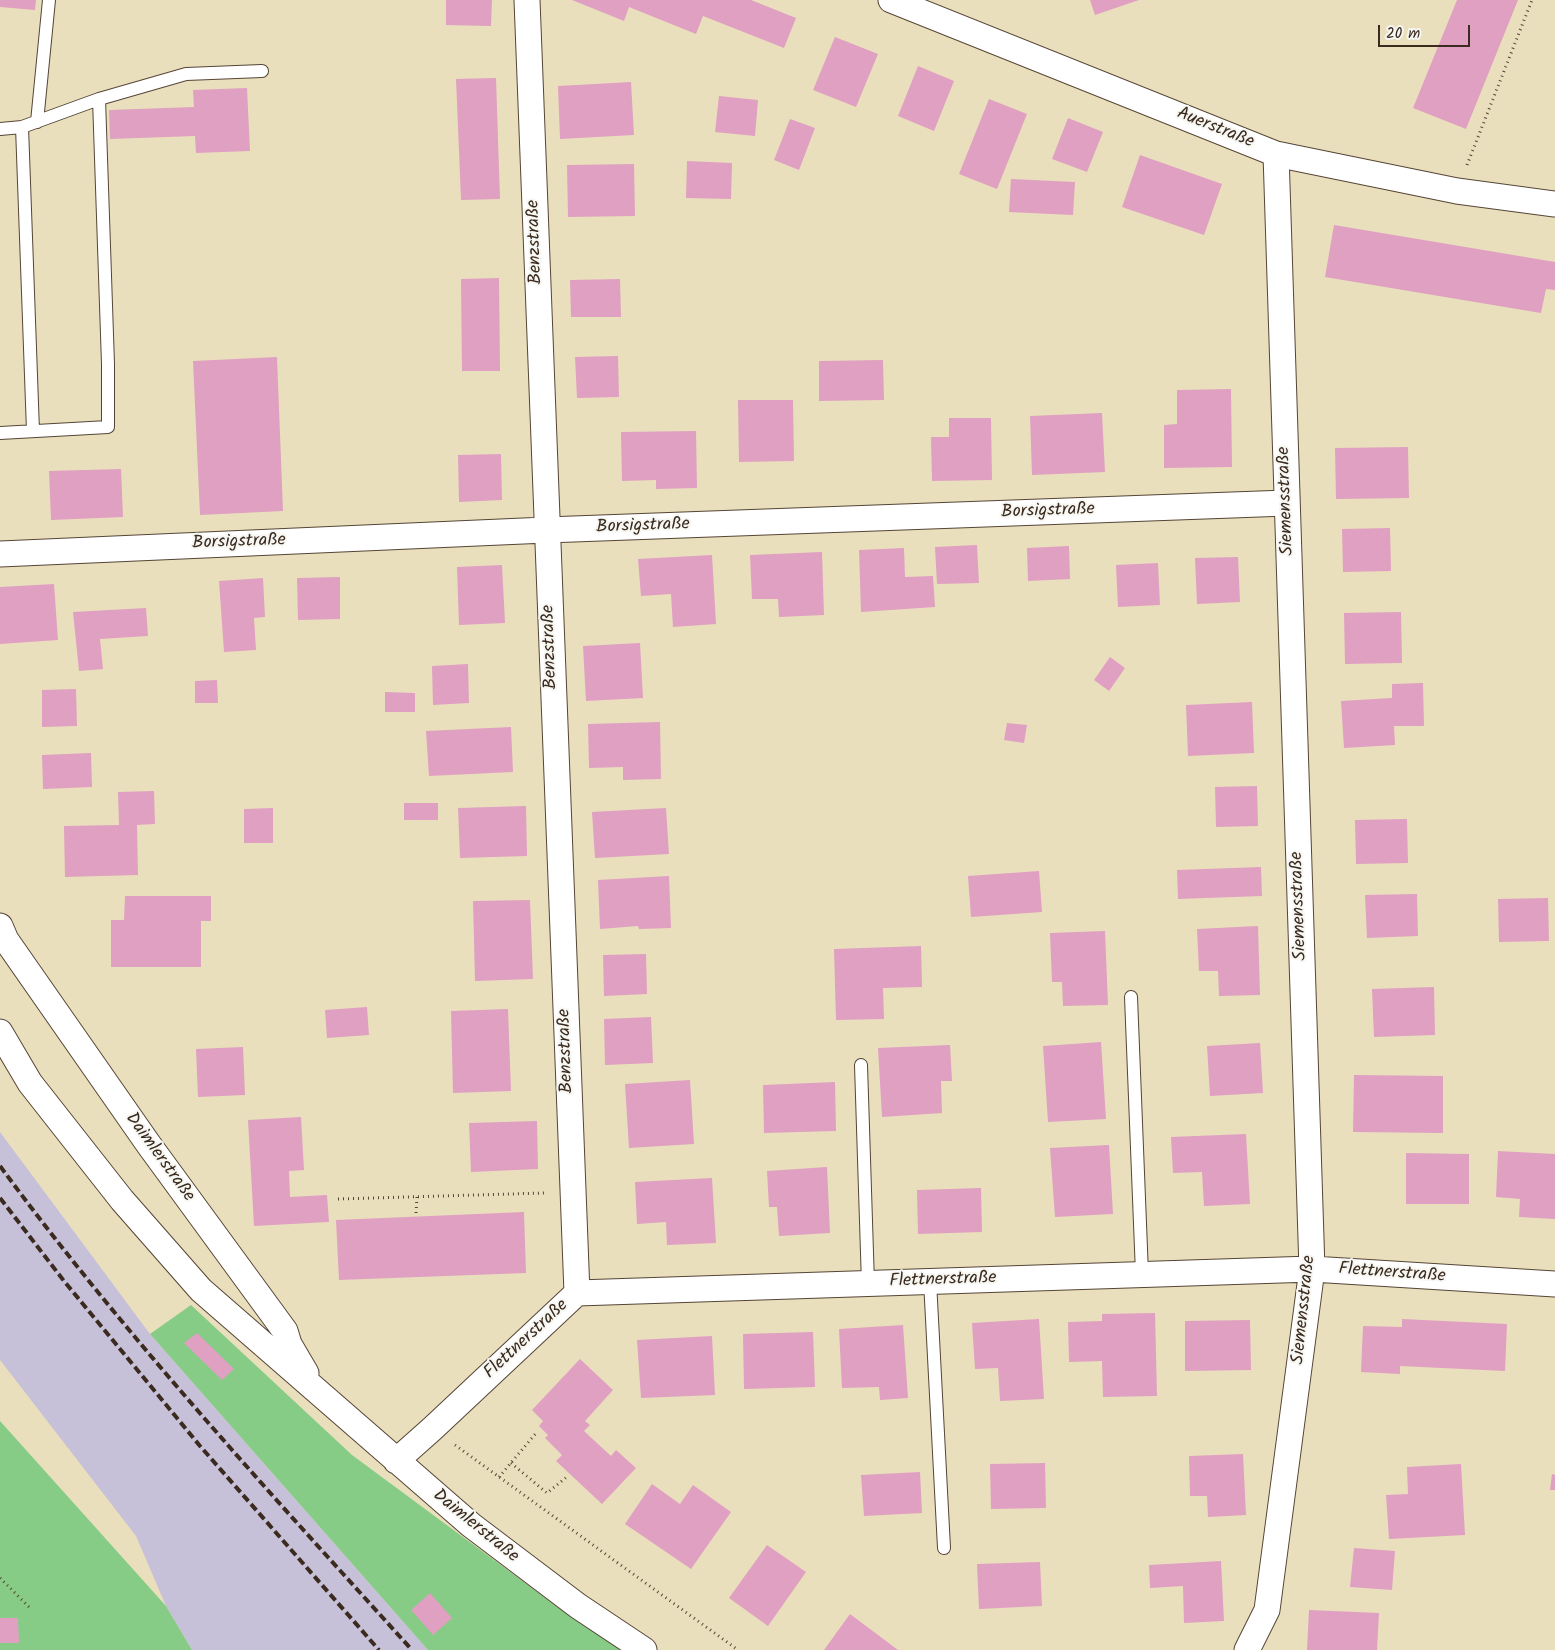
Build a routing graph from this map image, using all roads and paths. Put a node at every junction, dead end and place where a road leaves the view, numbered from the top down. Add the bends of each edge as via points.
1 (49, 0) edge
2 (527, 0) edge
3 (891, 0) edge
4 (1532, 0) edge
5 (920, 5) edge
6 (262, 71) dead end
7 (99, 99) junction
8 (37, 122) junction
9 (22, 128) junction
10 (0, 129) edge
11 (1276, 154) junction
12 (1457, 191) junction
13 (1555, 204) edge
14 (33, 431) junction
15 (0, 434) edge
16 (1287, 503) junction
17 (546, 530) junction
18 (0, 554) edge
19 (0, 926) edge
20 (1131, 997) dead end
21 (0, 1032) edge
22 (862, 1065) dead end
23 (572, 1192) junction
24 (417, 1197) junction
25 (338, 1199) dead end
26 (416, 1213) dead end
27 (1312, 1269) junction
28 (1142, 1274) junction
29 (930, 1281) junction
30 (868, 1284) junction
31 (1555, 1284) edge
32 (577, 1293) junction
33 (316, 1390) junction
34 (432, 1429) junction
35 (537, 1432) dead end
36 (396, 1461) junction
37 (511, 1463) junction
38 (568, 1476) dead end
39 (499, 1478) junction
40 (944, 1548) dead end
41 (0, 1578) edge
42 (30, 1608) dead end
43 (644, 1650) edge
44 (738, 1650) edge
45 (1247, 1650) edge

1 - 8 lane
2 - 17 street, Benzstraße
3 - 5 street, Auerstraße
4 - 12 path
5 - 11 street, Auerstraße
6 - 7 lane via 186,74
7 - 8 lane
7 - 14 lane via 108,427
8 - 9 lane
9 - 10 lane
9 - 14 lane
11 - 12 street, Auerstraße
11 - 16 street, Siemensstraße
12 - 13 street, Auerstraße
14 - 15 lane
16 - 17 street, Borsigstraße
16 - 27 street, Siemensstraße
17 - 18 street, Borsigstraße
17 - 23 street, Benzstraße
19 - 33 street, Daimlerstraße via 6,940 149,1145 285,1331 289,1344
20 - 28 lane
21 - 33 street, Daimlerstraße via 30,1083 122,1200 201,1290
22 - 30 lane
23 - 24 path
23 - 32 street, Benzstraße
24 - 25 path
24 - 26 path
27 - 28 street, Flettnerstraße
27 - 31 street, Flettnerstraße
27 - 45 street, Siemensstraße via 1267,1610
28 - 29 street, Flettnerstraße
29 - 30 street, Flettnerstraße
29 - 40 lane
30 - 32 street, Flettnerstraße
32 - 34 street, Flettnerstraße
33 - 36 street, Daimlerstraße
34 - 36 street, Flettnerstraße
34 - 39 path
35 - 37 path
36 - 43 street, Daimlerstraße via 471,1525 578,1606
37 - 38 path via 547,1493
37 - 39 path
39 - 44 path
41 - 42 path

